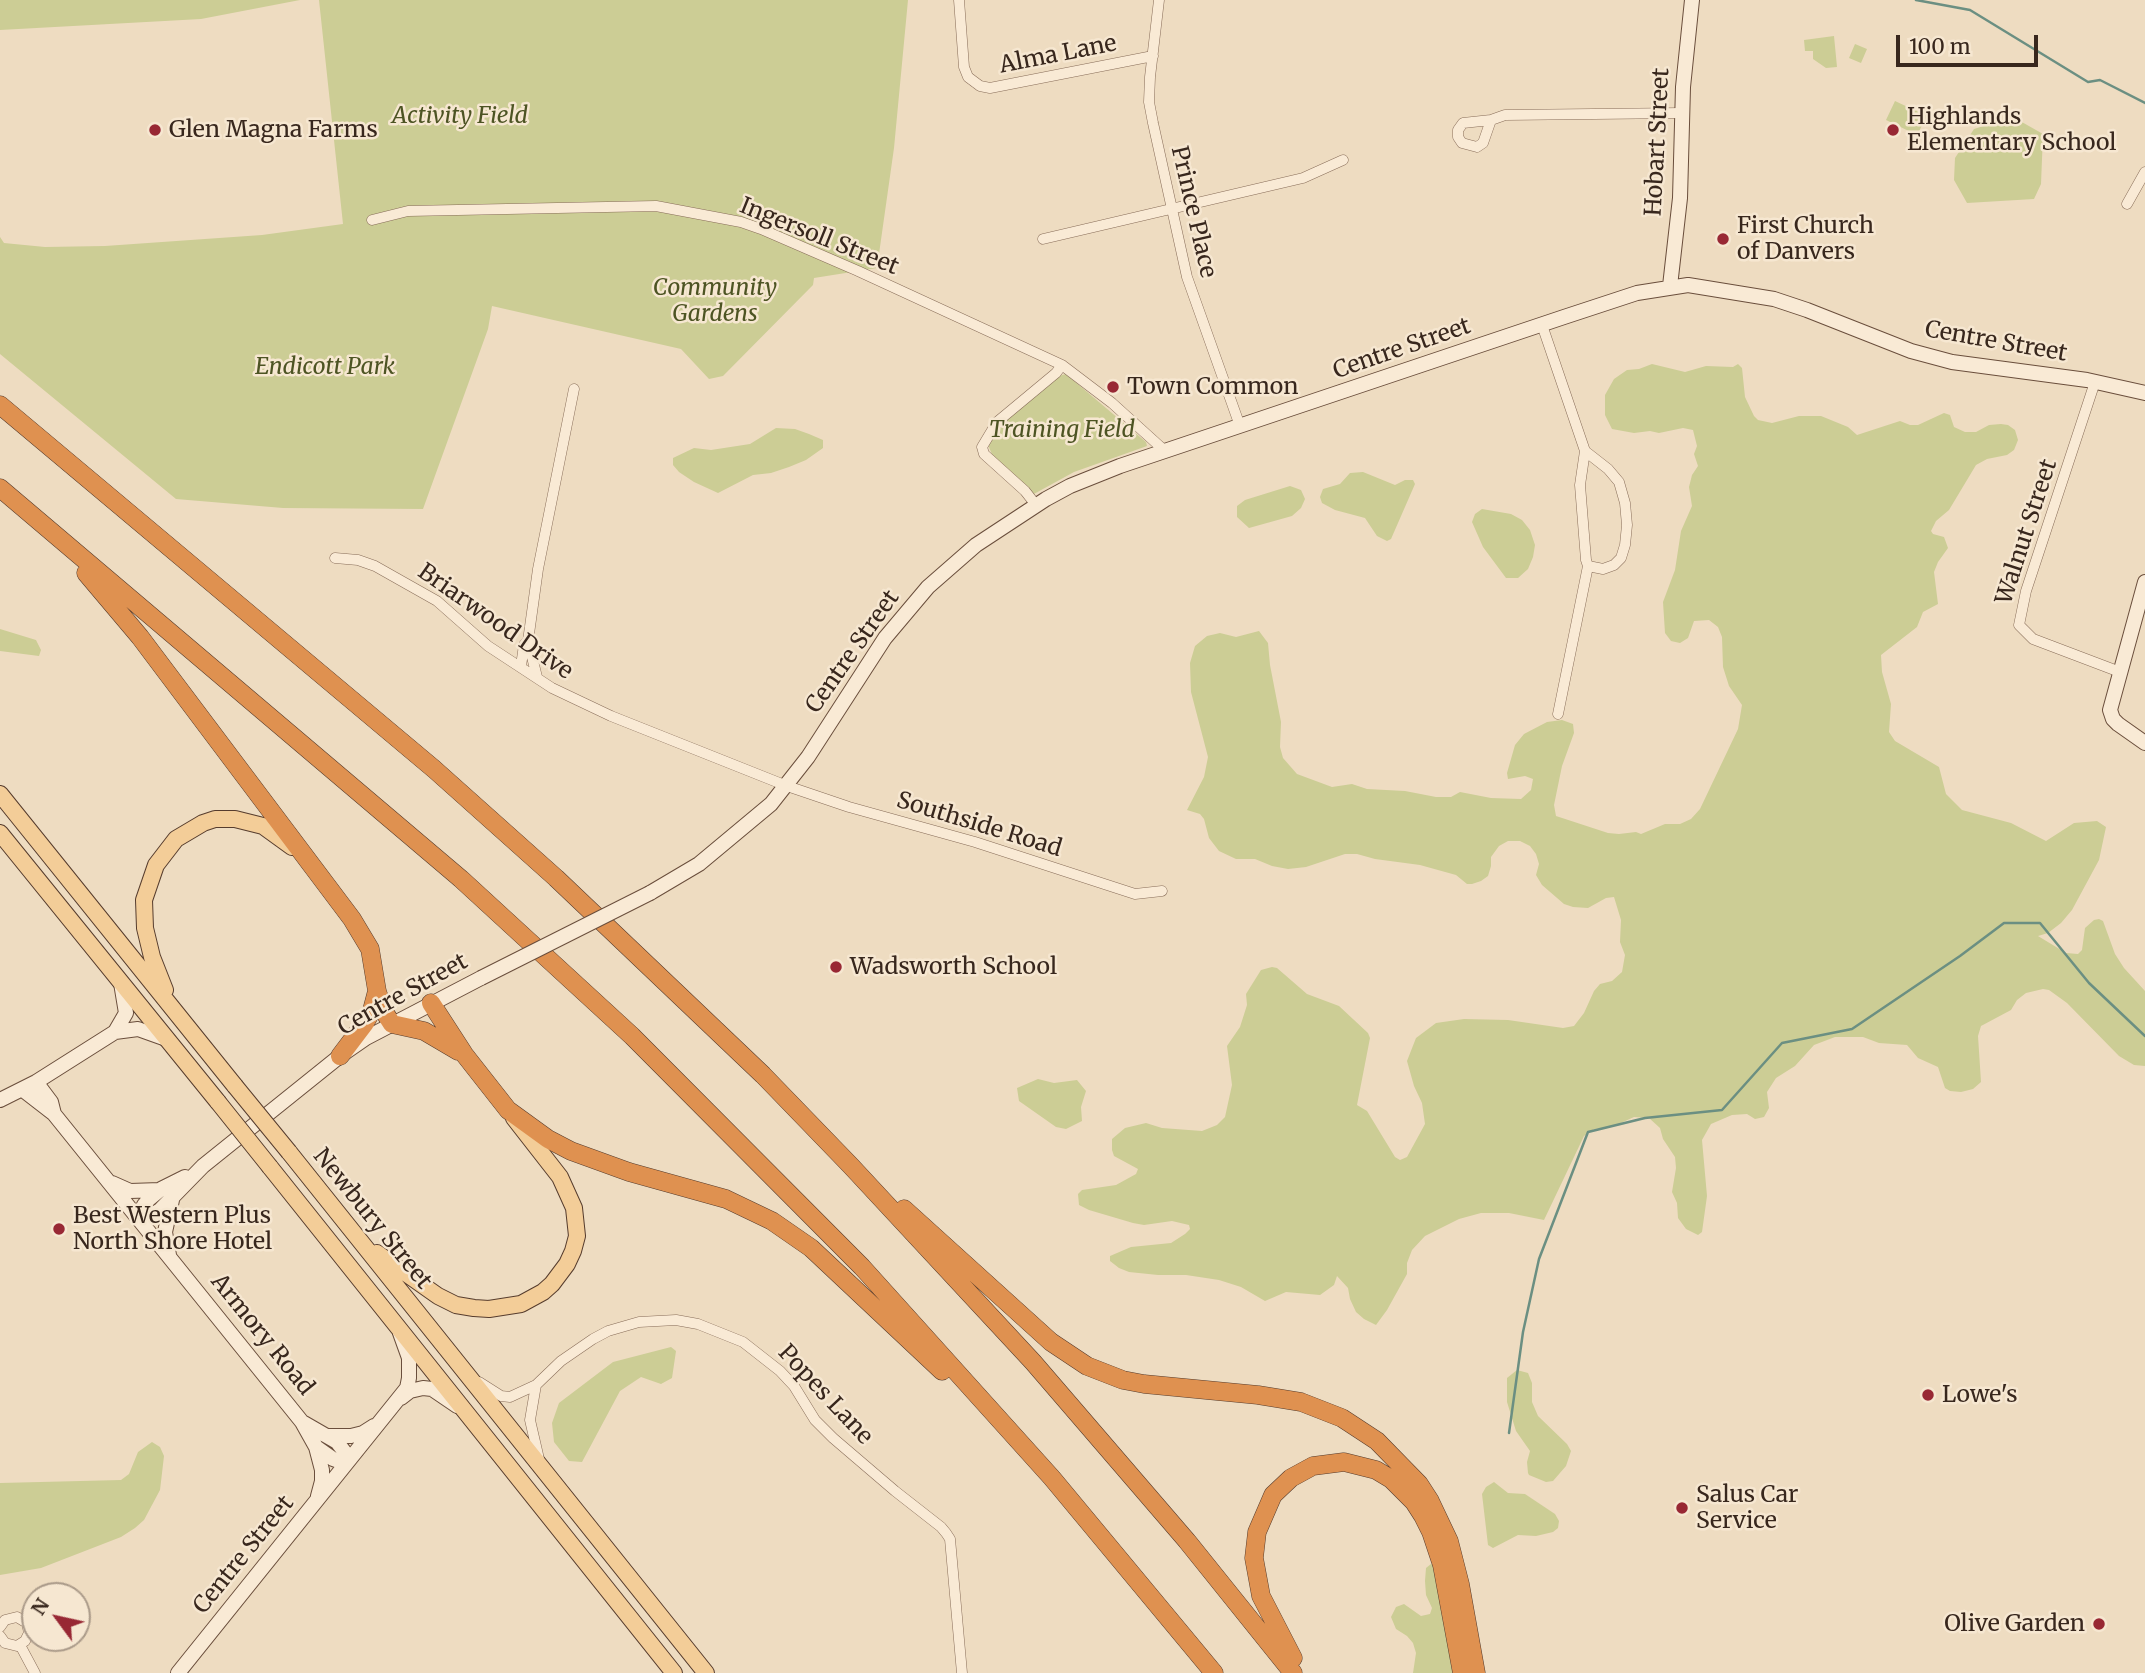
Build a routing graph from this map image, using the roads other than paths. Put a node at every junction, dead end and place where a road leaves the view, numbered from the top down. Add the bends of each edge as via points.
1 (959, 0) edge
2 (1159, 0) edge
3 (1692, 0) edge
4 (1153, 56) junction
5 (1682, 113) junction
6 (1491, 120) dead end
7 (1343, 160) dead end
8 (2145, 172) edge
9 (2127, 204) dead end
10 (1172, 208) junction
11 (372, 220) dead end
12 (1043, 239) dead end
13 (1670, 286) junction
14 (1542, 325) junction
15 (1062, 365) junction
16 (2095, 382) junction
17 (574, 389) dead end
18 (2145, 393) edge
19 (0, 405) edge
20 (1240, 426) junction
21 (1165, 451) junction
22 (1585, 451) junction
23 (0, 488) edge
24 (1036, 505) junction
25 (35, 518) junction
26 (335, 558) dead end
27 (1588, 566) junction
28 (2145, 582) edge
29 (528, 640) junction
30 (521, 666) junction
31 (2120, 671) junction
32 (537, 677) junction
33 (1558, 714) dead end
34 (2145, 743) edge
35 (787, 786) junction
36 (0, 794) edge
37 (0, 833) edge
38 (302, 855) junction
39 (1162, 891) dead end
40 (121, 983) junction
41 (376, 991) junction
42 (431, 1003) junction
43 (171, 1006) junction
44 (392, 1024) junction
45 (115, 1032) junction
46 (166, 1039) junction
47 (464, 1055) junction
48 (340, 1056) junction
49 (65, 1065) junction
50 (30, 1086) junction
51 (0, 1100) edge
52 (52, 1108) junction
53 (508, 1110) junction
54 (851, 1166) junction
55 (107, 1180) junction
56 (167, 1194) junction
57 (138, 1218) junction
58 (358, 1239) junction
59 (171, 1259) junction
60 (395, 1324) junction
61 (467, 1374) junction
62 (536, 1385) junction
63 (397, 1400) junction
64 (383, 1418) junction
65 (472, 1419) junction
66 (302, 1422) junction
67 (328, 1436) junction
68 (316, 1447) junction
69 (1025, 1447) junction
70 (348, 1461) junction
71 (542, 1467) junction
72 (315, 1503) junction
73 (0, 1628) edge
74 (0, 1636) edge
75 (20, 1645) junction
76 (34, 1673) edge
77 (178, 1673) edge
78 (674, 1673) edge
79 (706, 1673) edge
80 (962, 1673) edge
81 (1214, 1673) edge
82 (1293, 1673) edge
83 (1302, 1673) edge
84 (1462, 1673) edge
85 (1476, 1673) edge

1 - 4 street, Alma Lane via 964,68 980,86 990,88
2 - 4 street, Prince Place
3 - 5 main road, Hobart Street
4 - 10 street, Prince Place via 1149,102
5 - 6 street via 1505,115
5 - 13 main road, Hobart Street via 1680,198
7 - 10 street via 1303,178
8 - 9 street
10 - 12 street
10 - 20 street, Prince Place via 1194,298
11 - 15 street, Ingersoll Street via 408,211 656,206 741,222
13 - 14 main road, Centre Street
13 - 16 main road, Centre Street via 1774,299 1952,362
14 - 20 main road, Centre Street
14 - 22 street
15 - 21 street, Ingersoll Street
15 - 24 street via 997,422 982,447
16 - 18 main road, Centre Street
16 - 31 street, Walnut Street via 2019,625 2033,639
17 - 29 street
19 - 54 highway via 366,711 546,869 753,1065
20 - 21 main road, Centre Street
21 - 24 main road, Centre Street via 1082,481
22 - 27 street via 1580,485
22 - 27 street via 1619,482 1627,525 1621,558 1603,569
23 - 25 highway
24 - 35 main road, Centre Street via 961,558 910,607
25 - 38 highway via 119,610
25 - 69 highway via 461,878 632,1036 862,1267
26 - 30 street, Briarwood Drive via 375,566 437,601 488,646
27 - 33 street
28 - 31 main road
29 - 30 street
29 - 32 street
30 - 32 street, Briarwood Drive
31 - 34 main road via 2110,713
32 - 35 street, Briarwood Drive via 577,701
35 - 39 street, Southside Road via 1135,894
35 - 42 main road, Centre Street, bridge via 699,864
36 - 43 main road, Newbury Street
37 - 40 main road, Newbury Street
38 - 41 highway via 368,944
38 - 43 main road via 263,826 235,819 203,823 176,839 156,865 144,900 152,957
40 - 45 main road via 126,1013
40 - 46 main road, Newbury Street
41 - 44 highway
41 - 48 highway via 365,1023
42 - 44 main road, Centre Street
42 - 47 highway
43 - 58 main road, Newbury Street, bridge
44 - 47 highway via 424,1031
44 - 48 main road, Centre Street
45 - 46 main road via 138,1029
45 - 49 main road
46 - 60 main road, Newbury Street, bridge
47 - 53 highway
48 - 56 main road, Centre Street
49 - 50 main road
49 - 52 main road via 54,1086
50 - 51 main road
50 - 52 main road, Armory Road
52 - 55 main road, Armory Road
53 - 58 main road via 560,1177 575,1208 573,1251 560,1275 543,1292 507,1307 456,1305
53 - 69 highway via 571,1151 726,1199 790,1232
54 - 82 highway via 1074,1409
54 - 85 highway via 1051,1342 1087,1366 1144,1384 1301,1402 1342,1418 1377,1441 1419,1484 1449,1542
55 - 56 main road via 130,1191
55 - 57 main road, Armory Road
56 - 57 main road, Centre Street via 152,1215
56 - 59 main road via 164,1232
57 - 59 main road, Armory Road
58 - 61 main road, Newbury Street
59 - 66 main road, Armory Road
60 - 63 main road, Centre Street via 410,1369 407,1388
60 - 65 main road, Newbury Street
61 - 62 street, Popes Lane via 510,1397
61 - 71 main road, Newbury Street
62 - 71 street via 530,1420
62 - 80 street, Popes Lane via 577,1349 608,1331 639,1322 698,1324 743,1342 794,1386 815,1420 950,1539
63 - 64 main road, Centre Street
63 - 65 main road via 416,1389 432,1389
64 - 67 main road via 363,1433
64 - 70 main road, Centre Street
65 - 78 main road, Newbury Street
66 - 67 main road, Armory Road
66 - 68 main road, Armory Road
67 - 70 main road, Armory Road via 344,1449
68 - 70 main road via 333,1459
68 - 72 main road, Armory Road via 322,1481
69 - 81 highway
70 - 72 main road, Centre Street
71 - 79 main road, Newbury Street
72 - 77 main road, Centre Street
73 - 75 street via 10,1617 23,1619 29,1633
74 - 75 street via 8,1645
75 - 76 street
83 - 84 highway via 1261,1596 1254,1559 1257,1532 1273,1495 1290,1478 1314,1466 1344,1462 1391,1479 1423,1516 1442,1565

